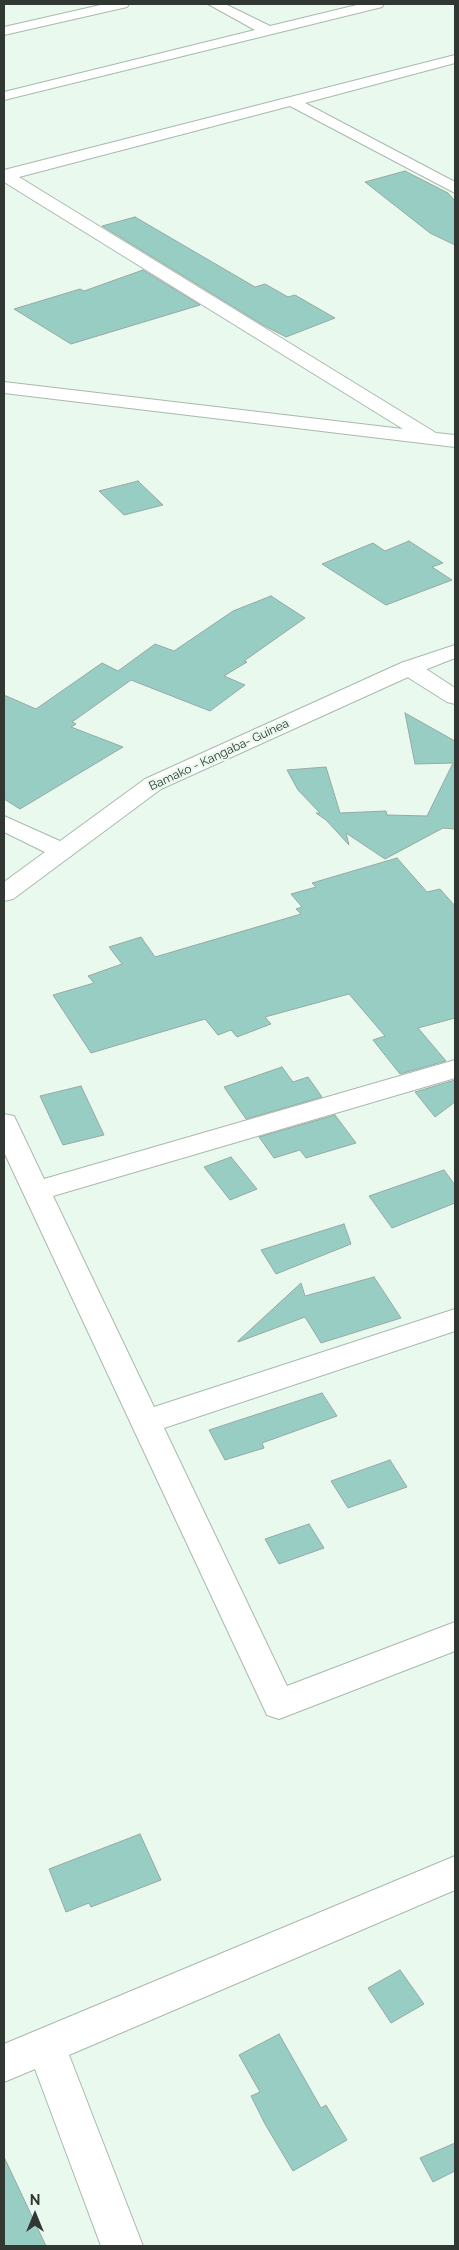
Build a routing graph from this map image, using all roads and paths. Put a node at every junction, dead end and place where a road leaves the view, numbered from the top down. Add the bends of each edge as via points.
1 (122, 4) edge
2 (214, 4) edge
3 (377, 4) edge
4 (4, 31) edge
5 (268, 31) junction
6 (455, 59) edge
7 (4, 96) edge
8 (293, 102) junction
9 (5, 176) edge
10 (455, 188) edge
11 (4, 388) edge
12 (429, 437) junction
13 (455, 441) edge
14 (455, 651) edge
15 (409, 668) junction
16 (455, 696) edge
17 (4, 823) edge
18 (62, 851) junction
19 (4, 894) edge
20 (455, 1069) edge
21 (4, 1123) edge
22 (36, 1191) junction
23 (455, 1320) edge
24 (146, 1422) junction
25 (455, 1636) edge
26 (455, 1873) edge
27 (46, 2045) junction
28 (4, 2062) edge
29 (122, 2246) edge

1 - 4 street
2 - 5 street
3 - 5 street
5 - 7 street
6 - 8 street
8 - 9 street
8 - 10 street
9 - 12 street
11 - 12 street
12 - 13 street
14 - 15 street, Bamako - Kangaba- Guinea
15 - 16 street
15 - 18 street, Bamako - Kangaba- Guinea via 153,784
17 - 18 street
18 - 19 street, Bamako - Kangaba- Guinea
20 - 22 street
21 - 22 street
22 - 24 street
23 - 24 street
24 - 25 street via 279,1704
26 - 27 street
27 - 28 street
27 - 29 street

